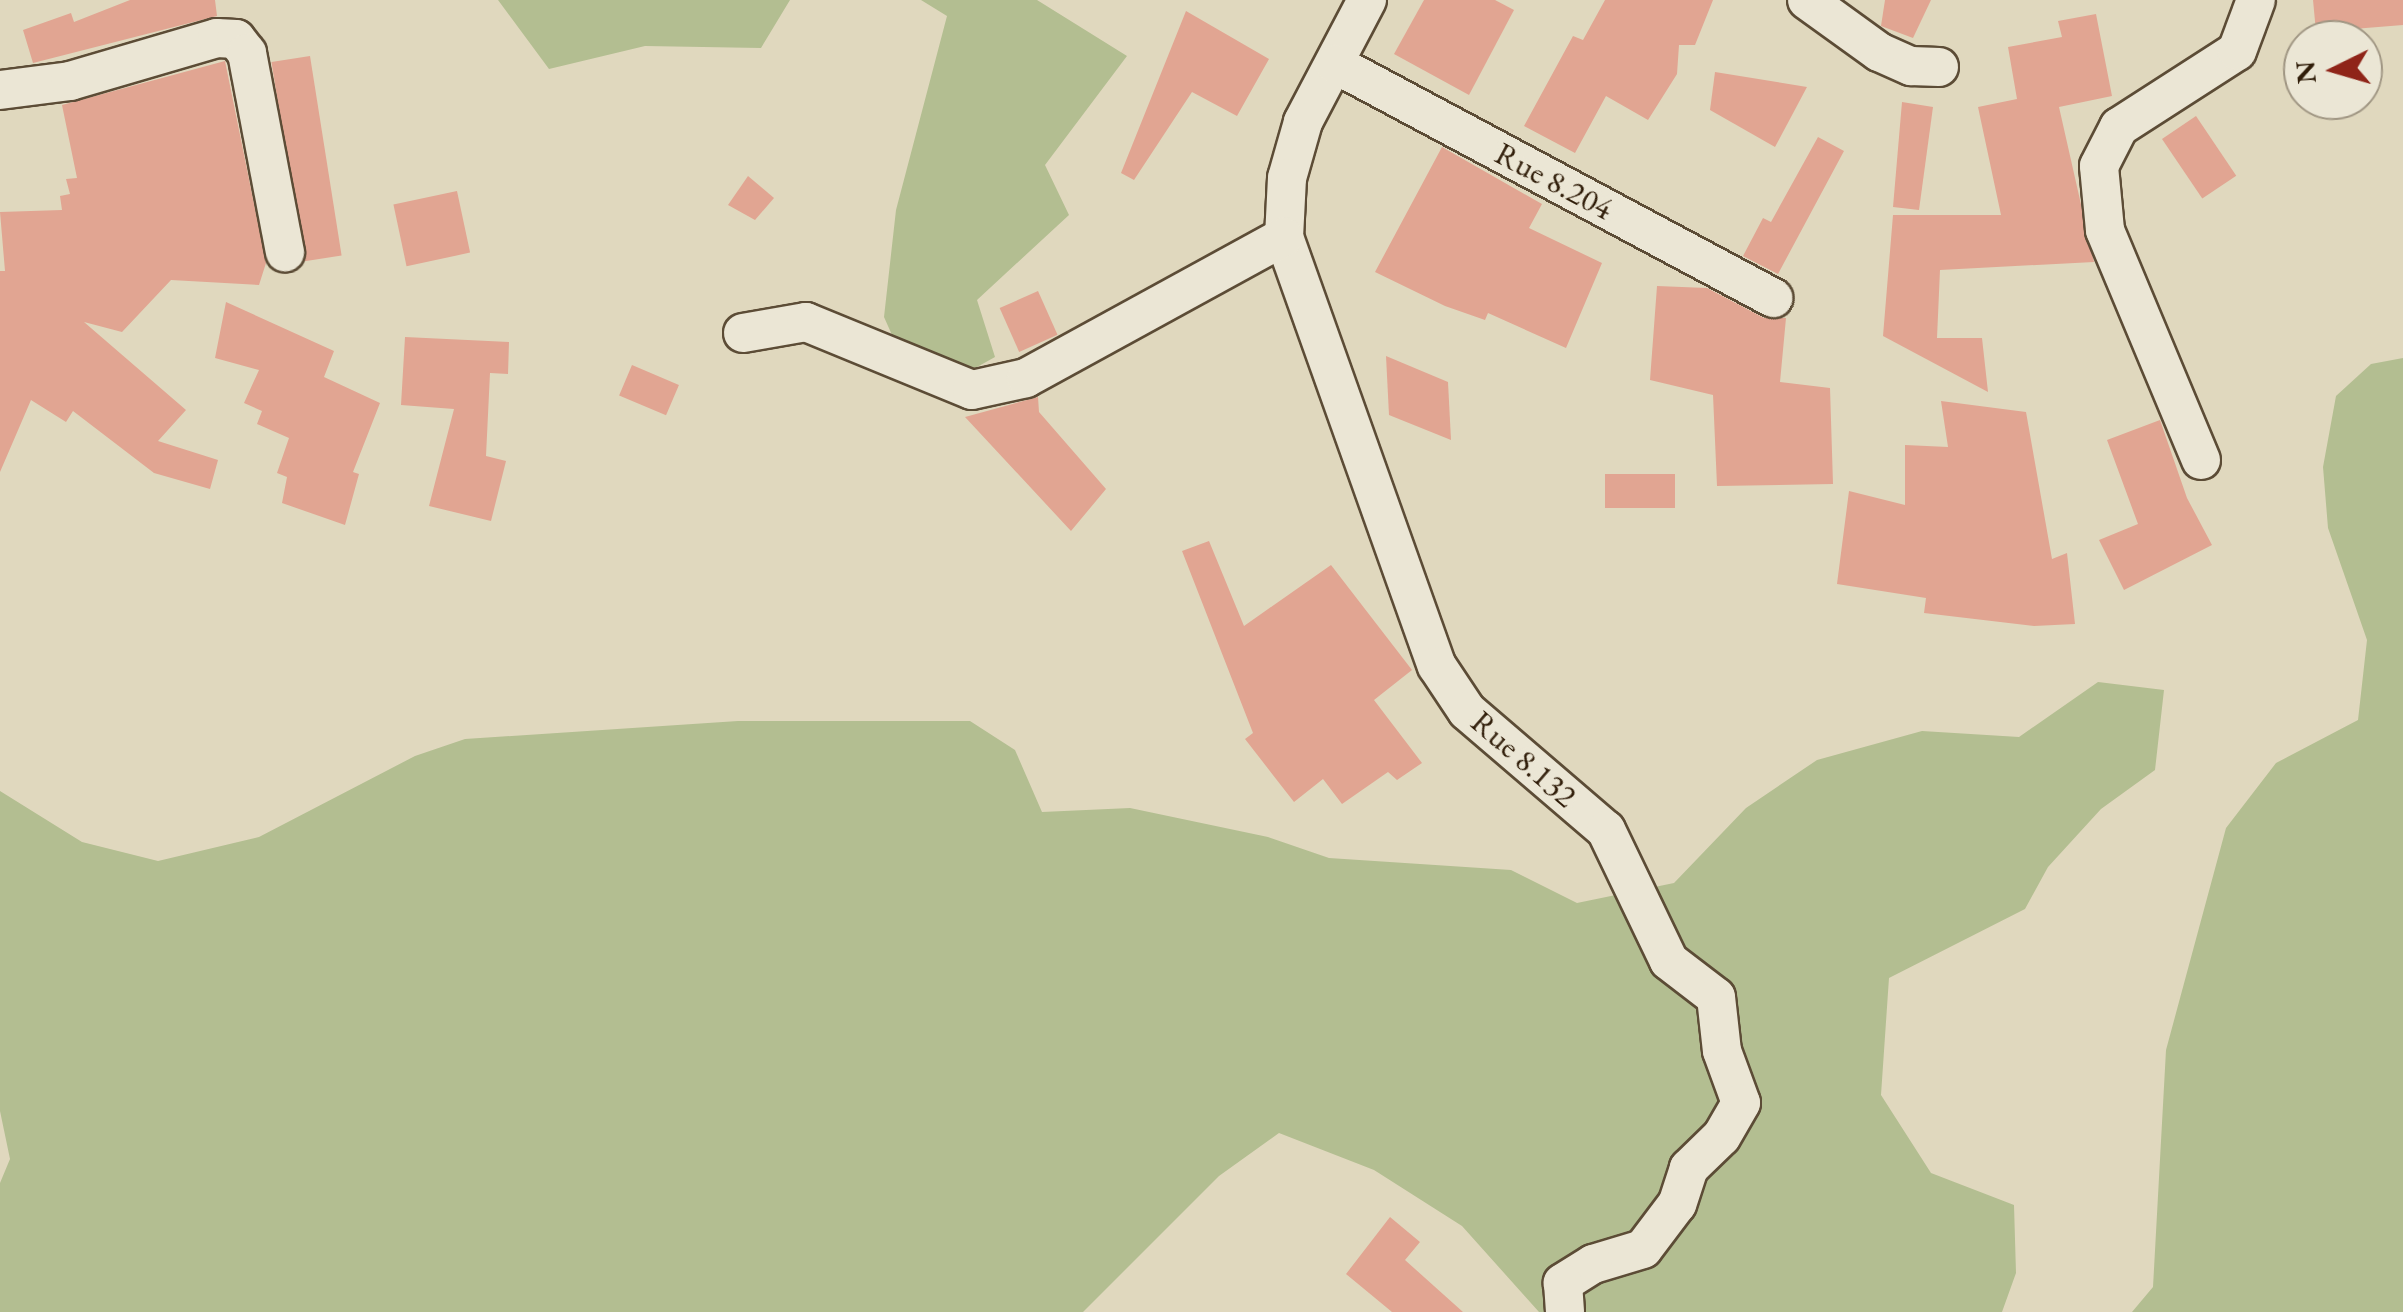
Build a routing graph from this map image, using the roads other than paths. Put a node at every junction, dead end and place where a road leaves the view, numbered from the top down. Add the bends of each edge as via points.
1 (1367, 0) edge
2 (1806, 0) edge
3 (2256, 0) edge
4 (1335, 64) junction
5 (1940, 67) dead end
6 (0, 90) edge
7 (1284, 237) junction
8 (286, 252) dead end
9 (1774, 298) dead end
10 (743, 333) dead end
11 (2201, 460) dead end
12 (1565, 1312) edge

1 - 4 street, Rue 8.132
2 - 5 street via 1879,52 1911,66
3 - 11 street via 2236,52 2119,126 2099,166 2105,230
4 - 7 street, Rue 8.132 via 1287,178
4 - 9 street, Rue 8.204
6 - 8 street via 70,81 218,38 236,39 248,52
7 - 10 street via 1026,378 972,390 806,322
7 - 12 street, Rue 8.132 via 1437,666 1466,711 1606,830 1669,961 1716,997 1722,1051 1742,1102 1689,1168 1677,1204 1643,1250 1593,1264 1563,1283

